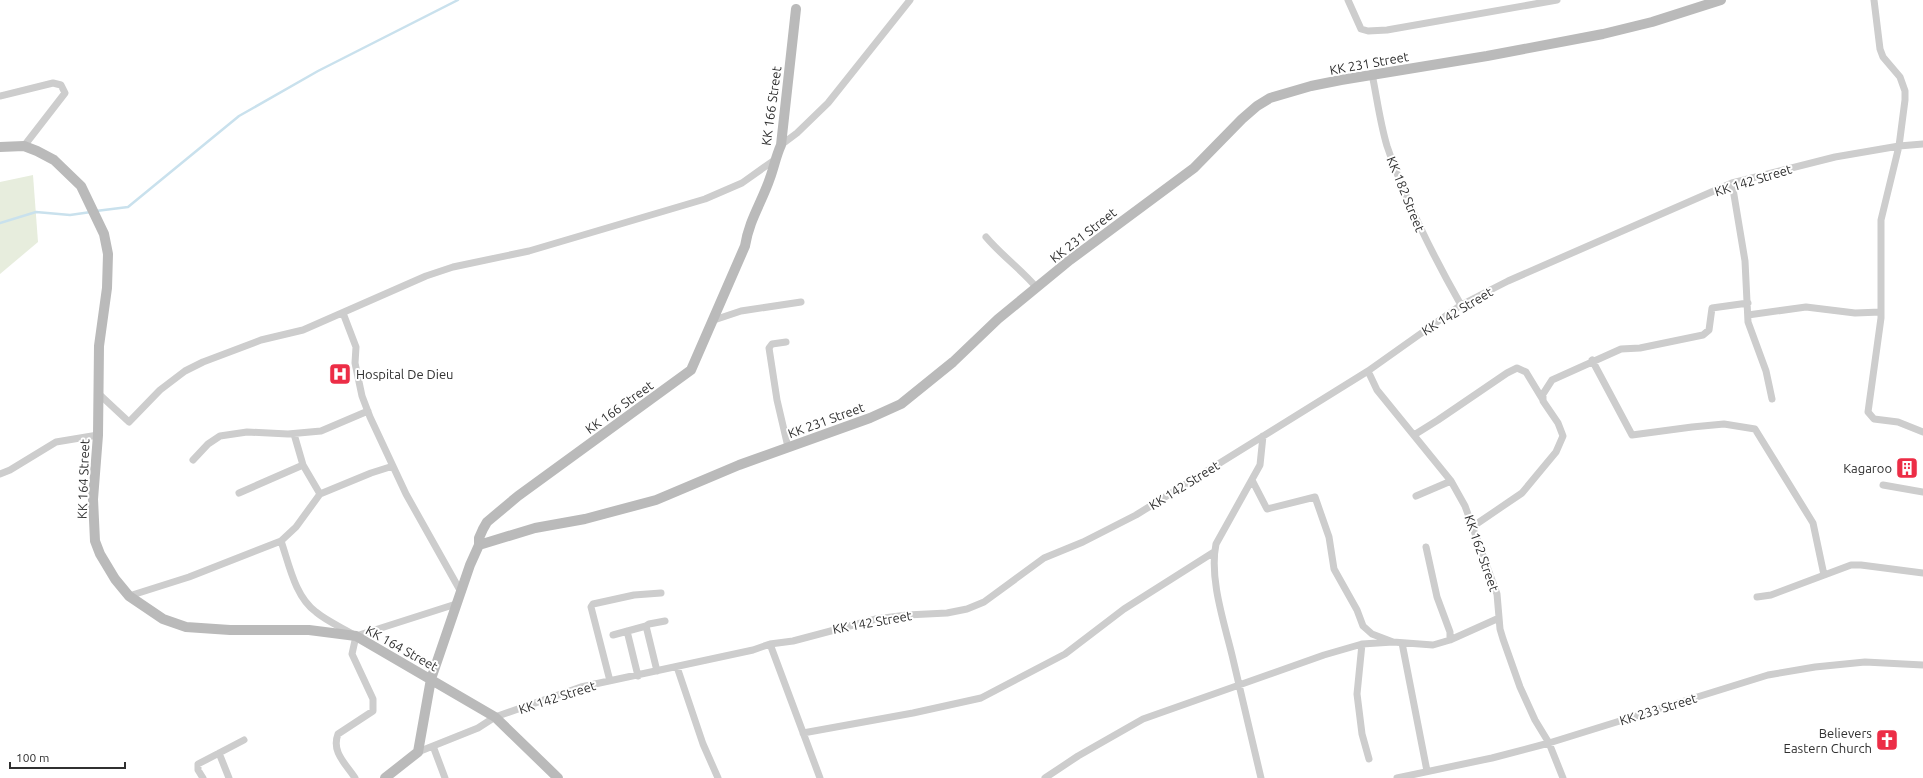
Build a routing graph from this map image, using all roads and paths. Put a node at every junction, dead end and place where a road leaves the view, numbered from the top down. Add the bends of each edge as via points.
1 (910, 0) edge
2 (1348, 0) edge
3 (1558, 0) edge
4 (1721, 0) edge
5 (1874, 0) edge
6 (1706, 2) edge
7 (796, 9) dead end
8 (1372, 74) junction
9 (0, 96) edge
10 (1923, 144) edge
11 (781, 145) junction
12 (24, 146) junction
13 (1899, 146) junction
14 (0, 147) edge
15 (774, 161) junction
16 (1732, 183) junction
17 (986, 237) dead end
18 (1037, 288) junction
19 (801, 302) dead end
20 (1748, 303) junction
21 (1461, 305) junction
22 (1881, 312) junction
23 (343, 313) junction
24 (1748, 315) junction
25 (714, 320) junction
26 (786, 342) dead end
27 (1592, 360) junction
28 (1368, 371) junction
29 (99, 394) junction
30 (1772, 399) dead end
31 (1543, 401) junction
32 (368, 411) junction
33 (1923, 432) edge
34 (294, 434) junction
35 (98, 435) junction
36 (1414, 435) junction
37 (1263, 436) junction
38 (788, 447) junction
39 (193, 460) dead end
40 (303, 465) junction
41 (393, 466) junction
42 (0, 474) edge
43 (1252, 480) junction
44 (1451, 481) junction
45 (1883, 485) dead end
46 (1923, 492) edge
47 (239, 493) dead end
48 (320, 494) junction
49 (1416, 496) dead end
50 (1472, 527) junction
51 (281, 541) junction
52 (479, 545) junction
53 (1426, 548) dead end
54 (1214, 552) junction
55 (1923, 573) edge
56 (1824, 575) junction
57 (460, 592) junction
58 (661, 593) dead end
59 (129, 596) junction
60 (1756, 597) dead end
61 (456, 604) junction
62 (1499, 618) junction
63 (665, 621) dead end
64 (646, 626) junction
65 (627, 631) junction
66 (613, 634) dead end
67 (356, 636) junction
68 (1450, 640) junction
69 (1393, 642) junction
70 (1402, 642) junction
71 (770, 644) junction
72 (1362, 644) junction
73 (1923, 665) edge
74 (677, 667) junction
75 (657, 671) junction
76 (638, 676) junction
77 (432, 679) junction
78 (610, 681) junction
79 (1239, 684) junction
80 (495, 717) junction
81 (803, 733) junction
82 (244, 740) dead end
83 (1549, 743) junction
84 (433, 746) junction
85 (219, 752) junction
86 (418, 752) junction
87 (1369, 759) dead end
88 (1425, 774) edge
89 (203, 778) edge
90 (229, 778) edge
91 (355, 778) edge
92 (385, 778) edge
93 (445, 778) edge
94 (558, 778) edge
95 (718, 778) edge
96 (820, 778) edge
97 (1045, 778) edge
98 (1261, 778) edge
99 (1397, 778) edge
100 (1563, 778) edge

1 - 11 street via 828,103
2 - 3 street via 1362,29 1368,31 1387,30
4 - 6 street, KK 231 Street
5 - 13 street via 1880,49 1883,57 1900,77 1905,91
6 - 8 street, KK 231 Street via 1652,22 1603,34
7 - 11 street, KK 166 Street
8 - 18 street, KK 231 Street via 1312,86 1270,98 1257,106 1194,168 1070,260
8 - 21 street, KK 182 Street via 1387,144 1406,199 1430,250
9 - 12 street via 53,82 61,85 64,93
10 - 13 street, KK 142 Street
11 - 15 street, KK 166 Street
12 - 14 street
12 - 29 street, KK 164 Street via 54,160 82,186 104,234 108,254 107,288 99,346
13 - 16 street, KK 142 Street via 1835,157
13 - 22 street via 1881,220
15 - 23 street via 742,184 711,197 529,251 426,276
15 - 25 street, KK 166 Street via 770,178 748,229 745,246
16 - 20 street via 1745,261
16 - 21 street, KK 142 Street via 1508,281
17 - 18 street
18 - 38 street, KK 231 Street via 901,404 870,418
19 - 25 street via 741,311
20 - 24 street
20 - 27 street via 1712,308 1709,330 1703,334 1648,347 1621,349
21 - 28 street, KK 142 Street
22 - 24 street via 1855,313 1806,307
22 - 33 street via 1868,412 1874,419 1898,422
23 - 29 street via 303,330 261,340 185,371 160,390 129,422
23 - 32 street via 356,347 355,364
24 - 30 street via 1749,326 1766,371
25 - 52 street, KK 166 Street via 691,370 518,496 487,522 479,538
26 - 38 street via 772,344 769,348
27 - 31 street via 1552,380 1543,394
27 - 56 street via 1632,435 1724,424 1755,429 1813,523
28 - 36 street, KK 162 Street via 1377,390
28 - 37 street, KK 142 Street
29 - 35 street, KK 164 Street
31 - 36 street via 1526,372 1517,368
31 - 50 street via 1558,423 1563,436 1556,452 1522,493
32 - 34 street via 321,431
32 - 41 street
34 - 39 street via 247,432 220,436
34 - 40 street
35 - 42 street via 56,442
35 - 59 street, KK 164 Street via 93,499 95,541 111,572
36 - 44 street, KK 162 Street
37 - 43 street via 1260,465
37 - 71 street, KK 142 Street via 1136,515 1044,558 984,602 947,613 907,614 876,619 793,641
38 - 52 street, KK 231 Street via 656,500 585,519 535,528
40 - 47 street
40 - 48 street
41 - 48 street
41 - 57 street
43 - 54 street
43 - 69 street via 1267,509 1316,497 1329,537 1334,569 1363,626 1372,634
44 - 49 street
44 - 50 street, KK 162 Street via 1465,506
45 - 46 street
48 - 51 street via 296,527
50 - 62 street, KK 162 Street via 1497,594
51 - 59 street via 189,577
51 - 67 street via 300,594 309,606
52 - 57 street, KK 166 Street
53 - 68 street via 1437,597 1450,632
54 - 79 street via 1214,571
54 - 81 street via 1124,609 1065,654 981,698
55 - 56 street via 1857,565
56 - 60 street
57 - 61 street, KK 166 Street
58 - 78 street via 634,595 593,604 591,607
59 - 67 street, KK 164 Street via 163,618 186,627 309,630
61 - 67 street
61 - 77 street, KK 166 Street
62 - 68 street
62 - 83 street, KK 162 Street via 1503,639 1520,687
63 - 64 street
64 - 65 street
64 - 75 street
65 - 66 street
65 - 76 street
67 - 77 street, KK 164 Street
67 - 91 street via 352,654 373,698 373,711 338,734 336,740 337,751
68 - 70 street via 1433,645
69 - 70 street
69 - 72 street
70 - 88 street
71 - 74 street, KK 142 Street
71 - 81 street
72 - 79 street
72 - 87 street via 1357,694 1362,734
73 - 83 street, KK 233 Street via 1865,662 1768,675
74 - 75 street, KK 142 Street
74 - 95 street via 703,744
75 - 76 street, KK 142 Street
76 - 78 street, KK 142 Street
77 - 80 street, KK 164 Street
77 - 86 street, KK 166 Street
78 - 80 street, KK 142 Street via 581,687
79 - 97 street via 1143,719
79 - 98 street
80 - 84 street, KK 142 Street via 478,728
80 - 94 street, KK 164 Street
81 - 96 street
82 - 85 street
83 - 88 street, KK 233 Street
83 - 100 street, KK 162 Street
84 - 86 street, KK 142 Street
84 - 93 street
85 - 89 street via 198,764 198,770
85 - 90 street
86 - 92 street
88 - 99 street, KK 233 Street

